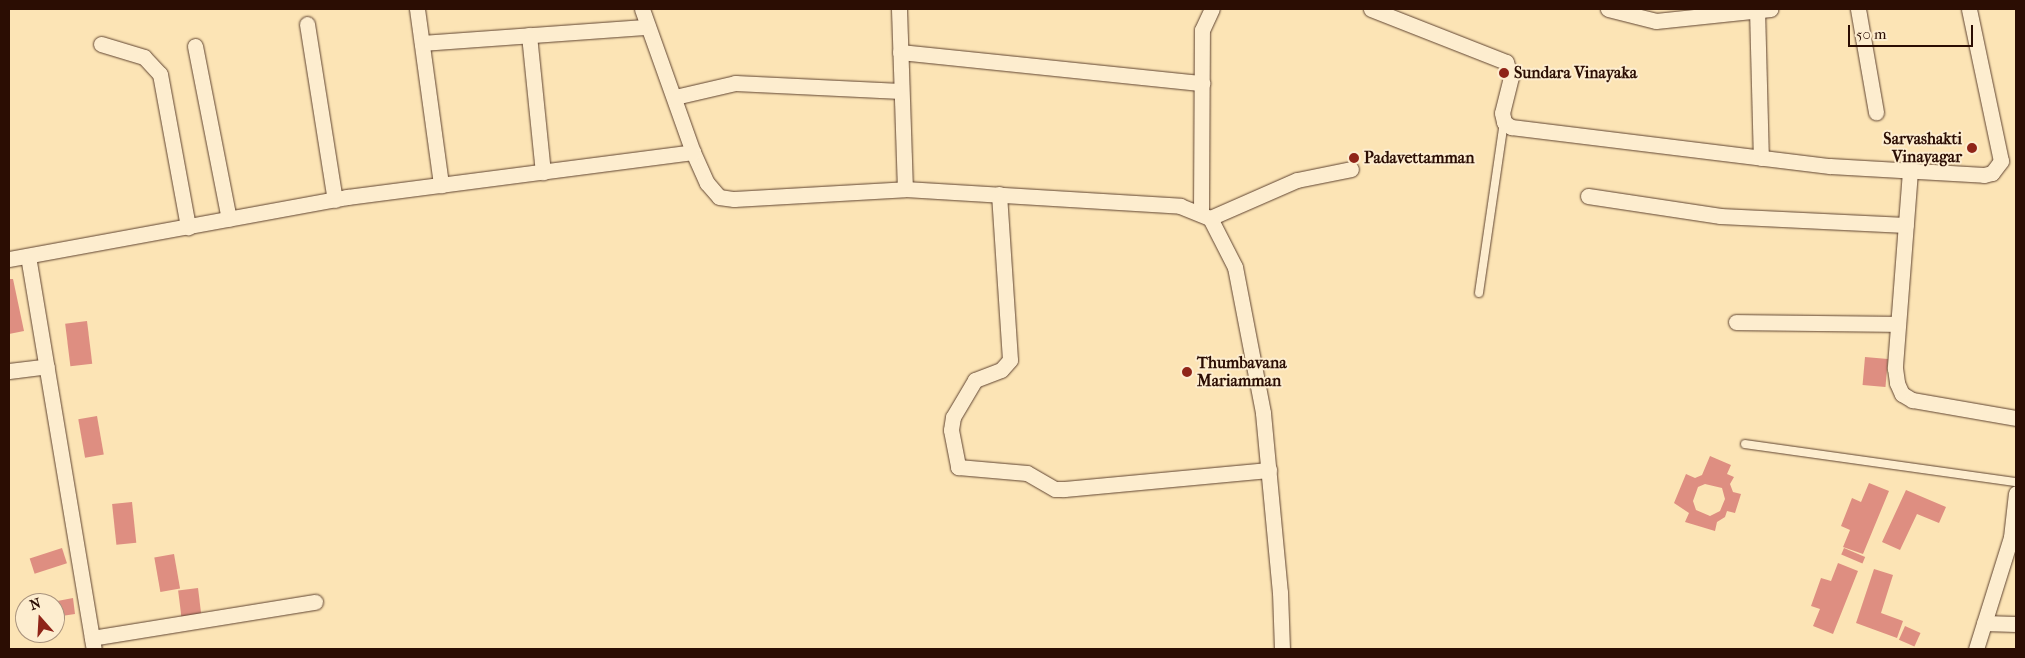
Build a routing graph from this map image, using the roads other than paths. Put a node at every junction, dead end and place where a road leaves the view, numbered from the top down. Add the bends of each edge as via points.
1 (417, 9) edge
2 (642, 9) edge
3 (899, 9) edge
4 (1212, 9) edge
5 (1371, 9) edge
6 (1608, 9) edge
7 (1762, 9) edge
8 (1858, 9) edge
9 (1969, 9) edge
10 (307, 24) dead end
11 (647, 27) junction
12 (529, 35) junction
13 (422, 43) junction
14 (101, 44) dead end
15 (195, 46) dead end
16 (900, 52) junction
17 (1202, 83) junction
18 (901, 91) junction
19 (675, 97) junction
20 (1876, 112) dead end
21 (1504, 122) junction
22 (692, 152) junction
23 (1761, 158) junction
24 (1351, 169) dead end
25 (1910, 171) junction
26 (542, 172) junction
27 (441, 185) junction
28 (904, 188) junction
29 (999, 194) junction
30 (1588, 196) dead end
31 (335, 200) junction
32 (1206, 215) junction
33 (228, 219) junction
34 (1906, 225) junction
35 (188, 227) junction
36 (28, 256) junction
37 (9, 259) edge
38 (1479, 293) dead end
39 (1736, 322) dead end
40 (1898, 324) junction
41 (46, 366) junction
42 (9, 371) edge
43 (2016, 418) edge
44 (1745, 444) dead end
45 (1269, 470) junction
46 (2016, 482) edge
47 (2016, 493) edge
48 (2015, 517) edge
49 (315, 602) dead end
50 (1984, 623) junction
51 (2016, 624) edge
52 (93, 644) edge
53 (1282, 649) edge
54 (1976, 649) edge

1 - 13 street
2 - 11 street
3 - 16 street
4 - 17 street via 1202,30
5 - 21 street via 1506,62 1511,77 1502,113
6 - 7 street via 1656,21
7 - 23 street
8 - 20 street
9 - 25 street via 2001,161 1998,168 1984,175
10 - 31 street
11 - 12 street
11 - 19 street
12 - 13 street
12 - 26 street
13 - 27 street
14 - 35 street via 144,57 160,74
15 - 33 street
16 - 17 street
16 - 18 street
17 - 32 street
18 - 19 street via 735,83
18 - 28 street
19 - 22 street
21 - 23 street via 1511,127
21 - 38 lane
22 - 26 street
22 - 28 street via 707,182 719,197 734,199
23 - 25 street
24 - 32 street via 1297,180
25 - 34 street
26 - 27 street
27 - 31 street
28 - 29 street
29 - 32 street via 1180,206
29 - 45 street via 1010,360 1002,370 975,380 953,417 951,430 958,468 1027,472 1055,488 1064,489
30 - 34 street via 1720,216
31 - 33 street
32 - 45 street via 1234,267 1263,413
33 - 35 street
34 - 40 street
35 - 36 street
36 - 37 street
36 - 41 street
39 - 40 street
40 - 43 street via 1895,368 1902,394 1912,400
41 - 42 street
41 - 52 street
44 - 46 lane
45 - 53 street
47 - 48 street
48 - 50 street
49 - 52 street
50 - 51 street
50 - 54 street

